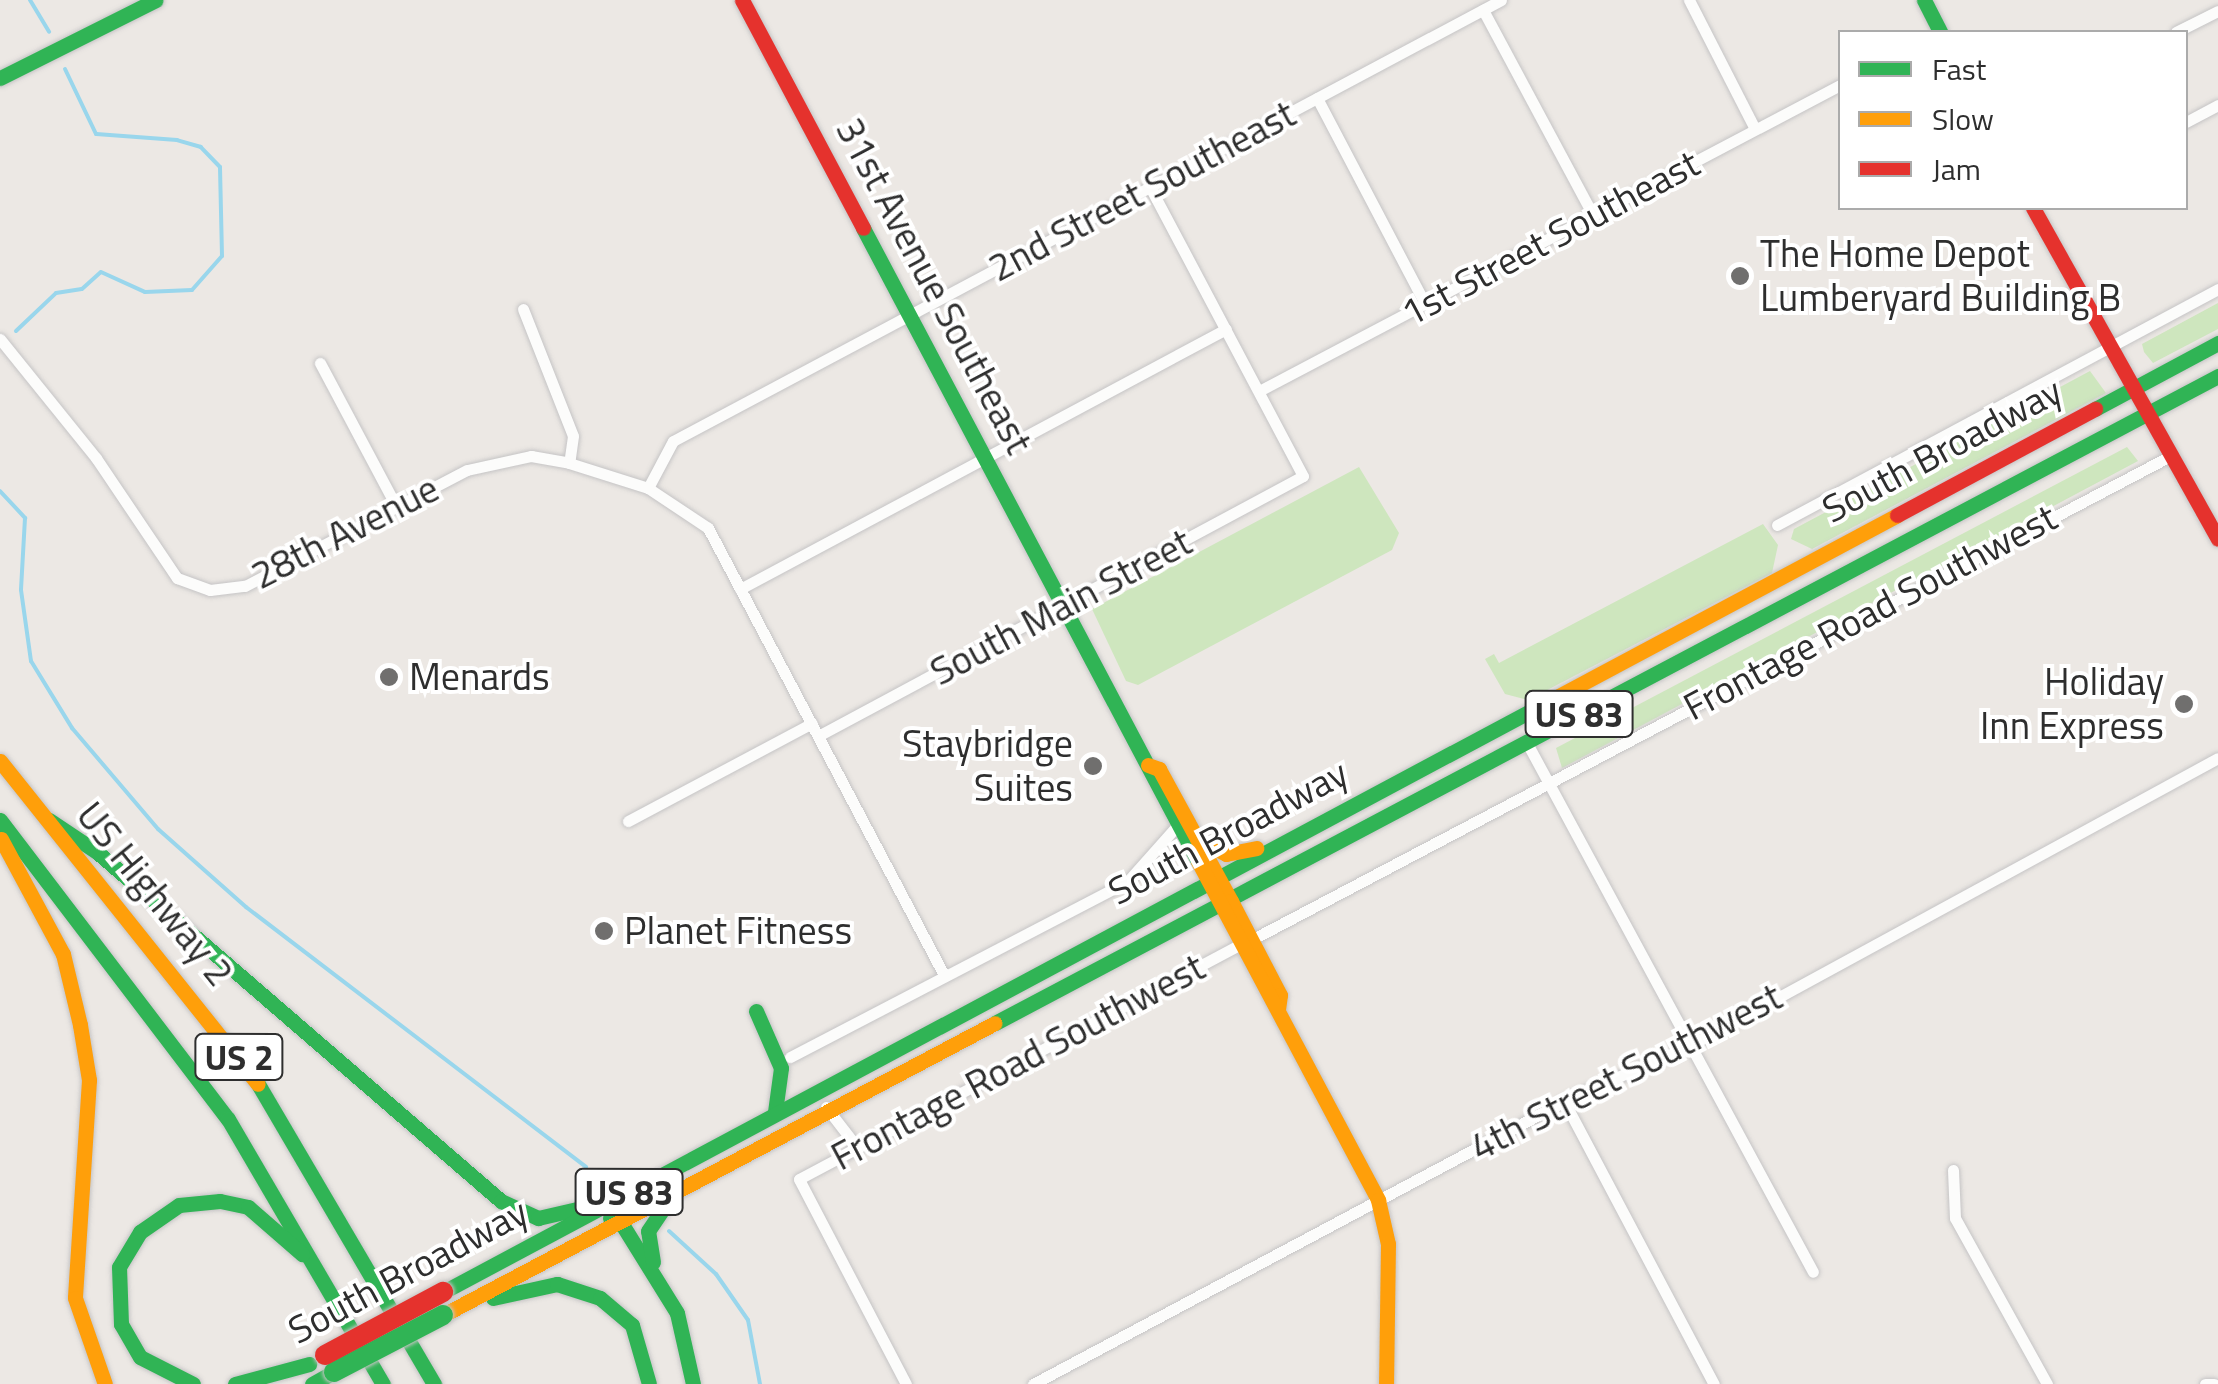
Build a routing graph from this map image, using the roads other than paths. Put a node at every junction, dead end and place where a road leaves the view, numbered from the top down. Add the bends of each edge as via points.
1 (156, 0) edge
2 (742, 0) edge
3 (1500, 0) edge
4 (1689, 0) edge
5 (1924, 0) edge
6 (1482, 10) junction
7 (2218, 10) edge
8 (1939, 30) edge
9 (2180, 30) edge
10 (0, 78) edge
11 (1838, 86) edge
12 (1317, 98) junction
13 (2218, 105) edge
14 (2188, 121) edge
15 (1755, 128) junction
16 (1150, 187) junction
17 (2034, 210) edge
18 (1592, 215) junction
19 (2218, 289) edge
20 (1425, 304) junction
21 (522, 309) dead end
22 (910, 314) junction
23 (1226, 329) junction
24 (0, 339) edge
25 (2218, 343) edge
26 (2112, 345) junction
27 (320, 362) dead end
28 (2218, 376) edge
29 (2136, 386) junction
30 (1259, 391) junction
31 (2150, 413) junction
32 (2172, 455) junction
33 (986, 458) junction
34 (569, 463) junction
35 (648, 488) junction
36 (396, 506) junction
37 (1777, 525) dead end
38 (2218, 539) edge
39 (1797, 568) junction
40 (740, 589) junction
41 (1064, 606) junction
42 (1691, 625) junction
43 (1631, 685) junction
44 (1507, 722) junction
45 (815, 729) junction
46 (1527, 743) junction
47 (2218, 758) edge
48 (0, 761) edge
49 (1148, 765) junction
50 (1400, 780) junction
51 (1552, 782) junction
52 (0, 820) edge
53 (49, 820) junction
54 (628, 821) dead end
55 (1175, 828) junction
56 (1308, 829) junction
57 (0, 838) edge
58 (1197, 839) junction
59 (1315, 854) junction
60 (1218, 893) junction
61 (1245, 943) junction
62 (944, 975) junction
63 (756, 1011) dead end
64 (1689, 1046) junction
65 (790, 1057) dead end
66 (814, 1090) junction
67 (1564, 1101) junction
68 (831, 1114) junction
69 (767, 1117) junction
70 (857, 1146) junction
71 (1953, 1170) dead end
72 (674, 1193) junction
73 (1378, 1200) junction
74 (620, 1221) junction
75 (570, 1224) junction
76 (1813, 1272) dead end
77 (656, 1273) junction
78 (445, 1306) junction
79 (346, 1311) junction
80 (415, 1347) junction
81 (320, 1369) edge
82 (106, 1384) edge
83 (193, 1384) edge
84 (234, 1384) edge
85 (270, 1384) edge
86 (383, 1384) edge
87 (434, 1384) edge
88 (444, 1384) edge
89 (648, 1384) edge
90 (693, 1384) edge
91 (906, 1384) edge
92 (1033, 1384) edge
93 (1386, 1384) edge
94 (1714, 1384) edge
95 (2047, 1384) edge

1 - 10 main road
2 - 22 main road, 31st Avenue Southeast
3 - 6 street, 2nd Street Southeast
4 - 15 street
5 - 8 main road
6 - 12 street, 2nd Street Southeast
6 - 18 street
7 - 9 street
11 - 15 street, 1st Street Southeast
12 - 16 street, 2nd Street Southeast
12 - 20 street
13 - 14 street
15 - 18 street, 1st Street Southeast
16 - 22 street, 2nd Street Southeast
16 - 23 street
17 - 26 main road
18 - 20 street, 1st Street Southeast
19 - 26 street
20 - 30 street, 1st Street Southeast
21 - 34 street via 573,436
22 - 33 main road, 31st Avenue Southeast
22 - 35 street, 2nd Street Southeast via 673,441
23 - 30 street
23 - 33 street
24 - 36 street, 28th Avenue via 96,458 176,578 210,590 245,586
25 - 29 main road, South Broadway / US 83
26 - 29 main road
26 - 37 street
27 - 36 street
28 - 31 main road, South Broadway / US 83
29 - 31 main road
29 - 39 main road, South Broadway / US 83
30 - 41 street, South Main Street via 1304,476
31 - 32 main road
31 - 43 main road, South Broadway / US 83
32 - 38 main road
32 - 51 street, Frontage Road Southwest
33 - 40 street
33 - 41 main road, 31st Avenue Southeast
34 - 35 street, 28th Avenue
34 - 36 street, 28th Avenue via 503,458
35 - 40 street, 28th Avenue via 708,528
39 - 42 main road, South Broadway / US 83
39 - 43 main road via 1802,581 1793,590 1690,642
40 - 45 street, 28th Avenue
41 - 45 street, South Main Street
41 - 49 main road, 31st Avenue Southeast
42 - 44 main road, South Broadway / US 83
42 - 46 main road via 1622,679 1530,728
43 - 46 main road, South Broadway / US 83
44 - 50 main road, South Broadway / US 83
44 - 59 main road via 1506,744
45 - 54 street, South Main Street
45 - 62 street, 28th Avenue
46 - 51 street
46 - 59 main road, South Broadway / US 83
47 - 64 street, 4th Street Southwest
48 - 53 main road, US Highway 2 / US 2
49 - 55 main road
49 - 58 main road via 1159,769
50 - 56 main road, South Broadway / US 83
50 - 60 main road
51 - 61 street, Frontage Road Southwest
51 - 64 street
52 - 79 main road, US Highway 2 / US 2 via 206,1086
53 - 69 main road via 518,1212 538,1218 572,1212
53 - 80 main road, US Highway 2 / US 2 via 259,1085
55 - 60 main road
55 - 62 street via 1128,881
56 - 58 main road via 1242,854
56 - 60 main road, South Broadway / US 83
57 - 82 main road via 63,954 80,1025 88,1080 75,1298
58 - 60 main road
59 - 60 main road, South Broadway / US 83
60 - 61 main road
60 - 66 main road, South Broadway / US 83
60 - 68 main road, South Broadway / US 83 via 1057,993
61 - 70 street, Frontage Road Southwest
61 - 73 main road
62 - 65 street
63 - 69 main road via 782,1068
64 - 67 street, 4th Street Southwest
64 - 76 street
66 - 68 street
66 - 69 main road, South Broadway / US 83
67 - 73 street, 4th Street Southwest
67 - 94 street
68 - 70 street
68 - 72 main road, South Broadway / US 83
69 - 75 main road, South Broadway / US 83
70 - 91 street, Frontage Road Southwest via 798,1179
71 - 95 street via 1955,1218
72 - 74 main road, South Broadway / US 83
72 - 77 main road via 648,1231
73 - 92 street, 4th Street Southwest
73 - 93 main road via 1388,1244
74 - 75 main road
74 - 77 main road
74 - 78 main road, South Broadway / US 83
75 - 78 main road, South Broadway / US 83
77 - 90 main road via 690,1342
78 - 81 main road, South Broadway / US 83, bridge
78 - 89 main road via 542,1286 586,1292 632,1325
79 - 83 main road via 283,1232 248,1207 194,1201 164,1212 123,1258 117,1308 140,1357
79 - 86 main road, US Highway 2 / US 2
80 - 87 main road, US Highway 2 / US 2
80 - 88 main road
81 - 84 main road
81 - 85 main road, South Broadway / US 83

